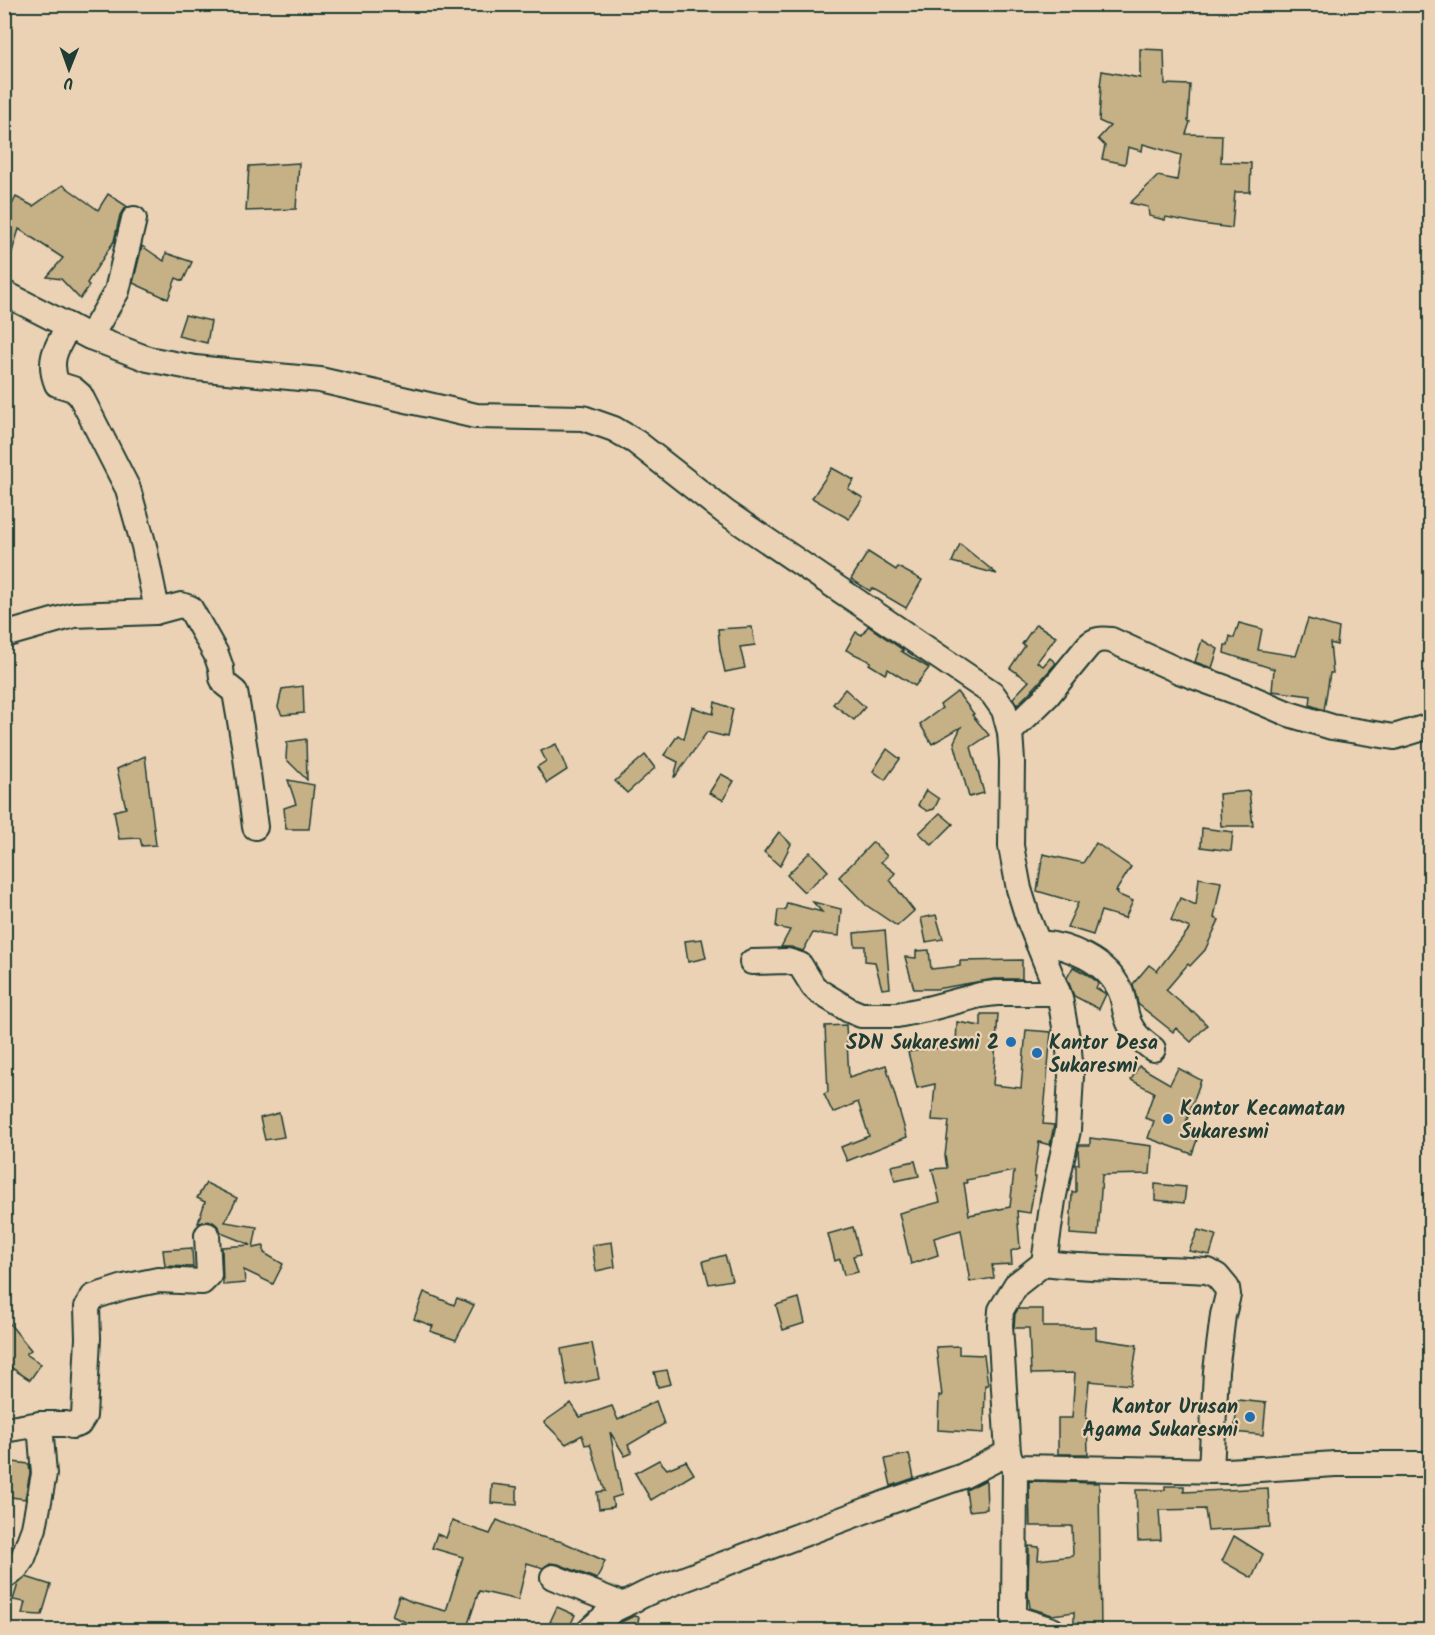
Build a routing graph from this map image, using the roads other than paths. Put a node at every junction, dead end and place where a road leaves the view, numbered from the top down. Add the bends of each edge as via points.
1 (134, 219) dead end
2 (4, 293) edge
3 (69, 326) junction
4 (90, 337) junction
5 (155, 612) junction
6 (4, 635) edge
7 (1431, 726) edge
8 (1010, 732) junction
9 (255, 827) dead end
10 (1038, 943) junction
11 (752, 962) dead end
12 (1058, 993) junction
13 (1153, 1049) dead end
14 (207, 1235) dead end
15 (1044, 1263) junction
16 (40, 1424) junction
17 (4, 1430) edge
18 (1012, 1460) junction
19 (1431, 1464) edge
20 (1211, 1471) junction
21 (553, 1576) dead end
22 (4, 1577) edge
23 (623, 1605) junction
24 (1014, 1624) edge
25 (590, 1630) edge
26 (1052, 1630) edge

1 - 4 street via 117,291
2 - 3 street
3 - 4 street
3 - 5 street via 52,362 53,375 57,384 80,395 125,481 144,546
4 - 8 street via 148,359 186,366 320,380 476,416 583,418 614,429 725,512 992,693 1004,710
5 - 6 street via 74,615
5 - 9 street via 181,605 190,608 216,654 225,684 236,692
7 - 8 street via 1394,737 1332,727 1289,714 1101,639 1088,646 1047,696
8 - 10 street via 1011,846 1019,889
10 - 12 street
10 - 13 street via 1070,950 1107,971 1120,990 1133,1032
11 - 12 street via 787,961 800,965 819,991 861,1015 927,1010 980,994
12 - 15 street via 1069,1050 1069,1119
14 - 16 street via 209,1275 202,1282 158,1280 93,1297 87,1307 84,1416 72,1426
15 - 18 street via 1016,1285 1001,1310
15 - 20 street via 1208,1271 1227,1288 1216,1371
16 - 17 street
16 - 22 street via 44,1474 34,1528 23,1558
18 - 20 street via 1145,1471
18 - 23 street via 883,1504
18 - 24 street
19 - 20 street via 1335,1464
21 - 23 street
23 - 25 street
24 - 26 street

